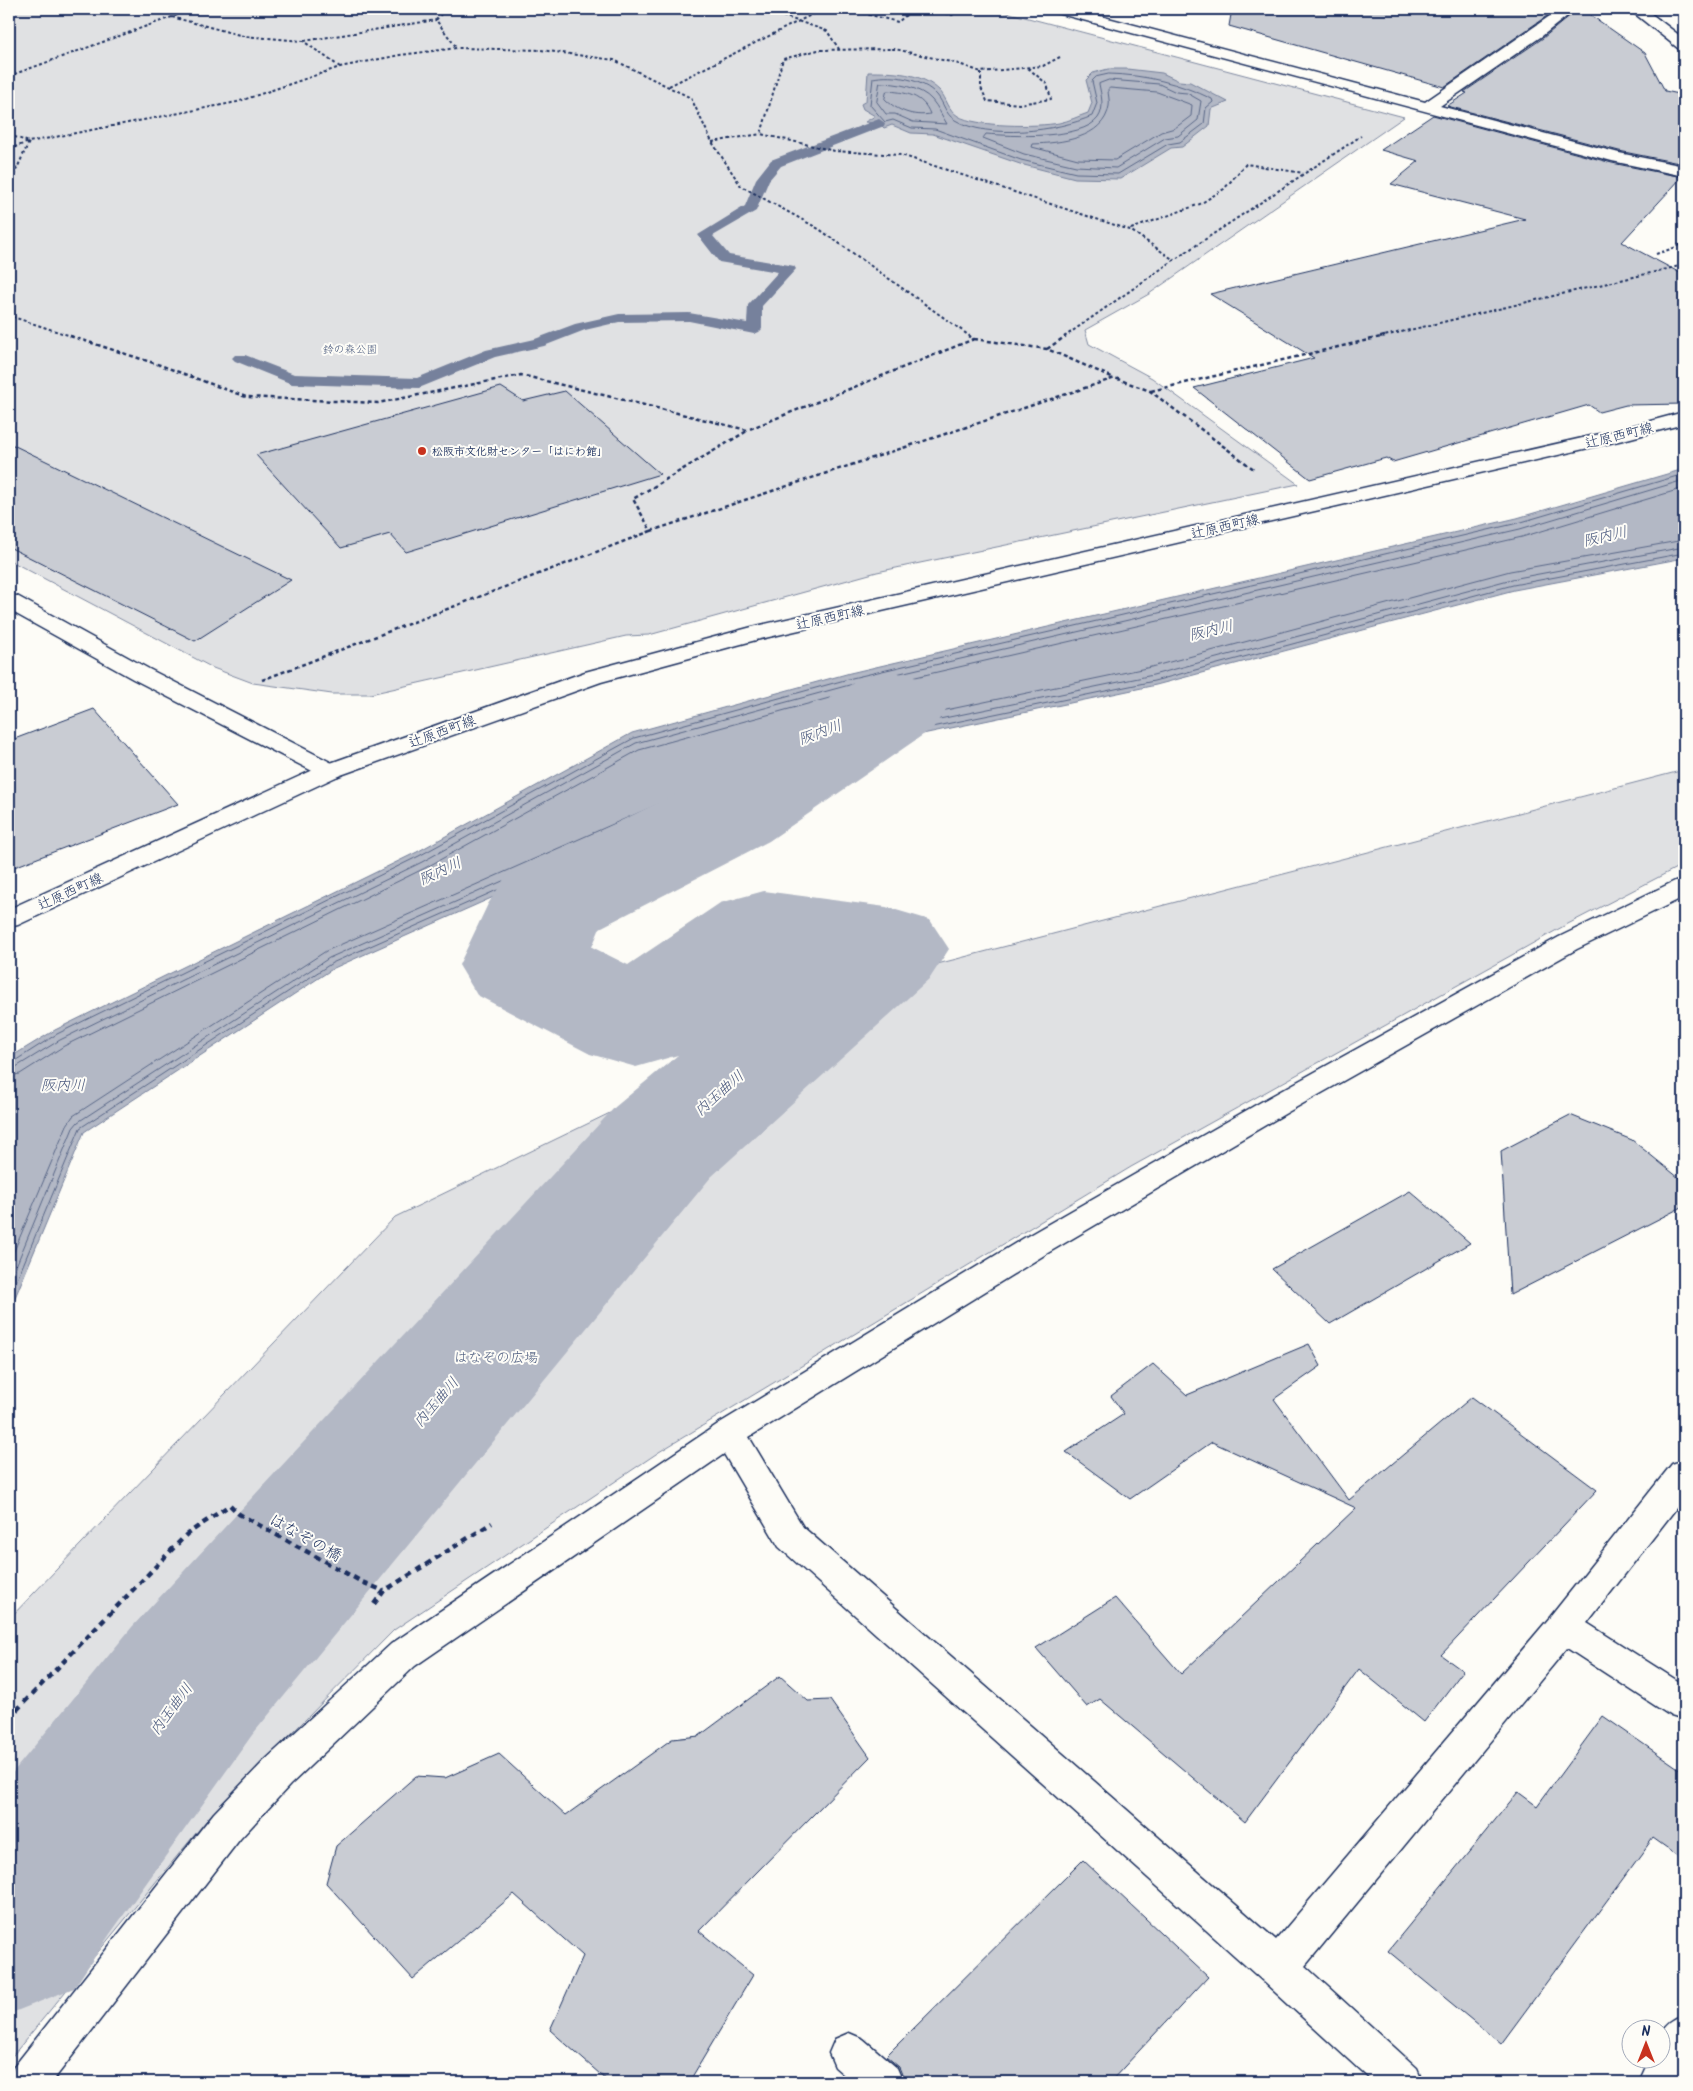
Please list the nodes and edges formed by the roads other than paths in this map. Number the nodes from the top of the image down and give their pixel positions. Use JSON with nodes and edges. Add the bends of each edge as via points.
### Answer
{"nodes":[{"id":1,"x":1058,"y":9,"type":"edge"},
{"id":2,"x":1569,"y":9,"type":"edge"},
{"id":3,"x":1636,"y":9,"type":"edge"},
{"id":4,"x":1079,"y":11,"type":"edge"},
{"id":5,"x":1684,"y":46,"type":"edge"},
{"id":6,"x":1429,"y":106,"type":"junction"},
{"id":7,"x":1684,"y":171,"type":"edge"},
{"id":8,"x":1684,"y":418,"type":"edge"},
{"id":9,"x":9,"y":600,"type":"edge"},
{"id":10,"x":330,"y":771,"type":"junction"},
{"id":11,"x":1684,"y":887,"type":"edge"},
{"id":12,"x":9,"y":919,"type":"edge"},
{"id":13,"x":729,"y":1433,"type":"junction"},
{"id":14,"x":1684,"y":1474,"type":"edge"},
{"id":15,"x":1562,"y":1627,"type":"junction"},
{"id":16,"x":1684,"y":1704,"type":"edge"},
{"id":17,"x":1278,"y":1968,"type":"junction"},
{"id":18,"x":1684,"y":2035,"type":"edge"},
{"id":19,"x":849,"y":2053,"type":"dead end"},
{"id":20,"x":27,"y":2082,"type":"edge"},
{"id":21,"x":883,"y":2082,"type":"edge"},
{"id":22,"x":1403,"y":2082,"type":"edge"},
{"id":23,"x":1658,"y":2082,"type":"edge"}],
"edges":[{"from":1,"to":4,"type":"street"},
{"from":2,"to":6,"type":"street"},
{"from":3,"to":5,"type":"street"},
{"from":4,"to":6,"type":"street"},
{"from":6,"to":7,"type":"street","via":[[1618,158]]},
{"from":8,"to":10,"type":"street","name":"辻原西町線","via":[[752,634],[593,677]]},
{"from":9,"to":10,"type":"street","via":[[141,674]]},
{"from":10,"to":12,"type":"street","name":"辻原西町線"},
{"from":11,"to":13,"type":"street","via":[[1568,943],[1278,1105],[1035,1246]]},
{"from":13,"to":17,"type":"street","via":[[791,1536]]},
{"from":13,"to":20,"type":"street","via":[[403,1655],[276,1773],[226,1826]]},
{"from":14,"to":15,"type":"street"},
{"from":15,"to":16,"type":"street"},
{"from":15,"to":17,"type":"street"},
{"from":17,"to":22,"type":"street"},
{"from":18,"to":23,"type":"street"},
{"from":19,"to":21,"type":"street"}]}
